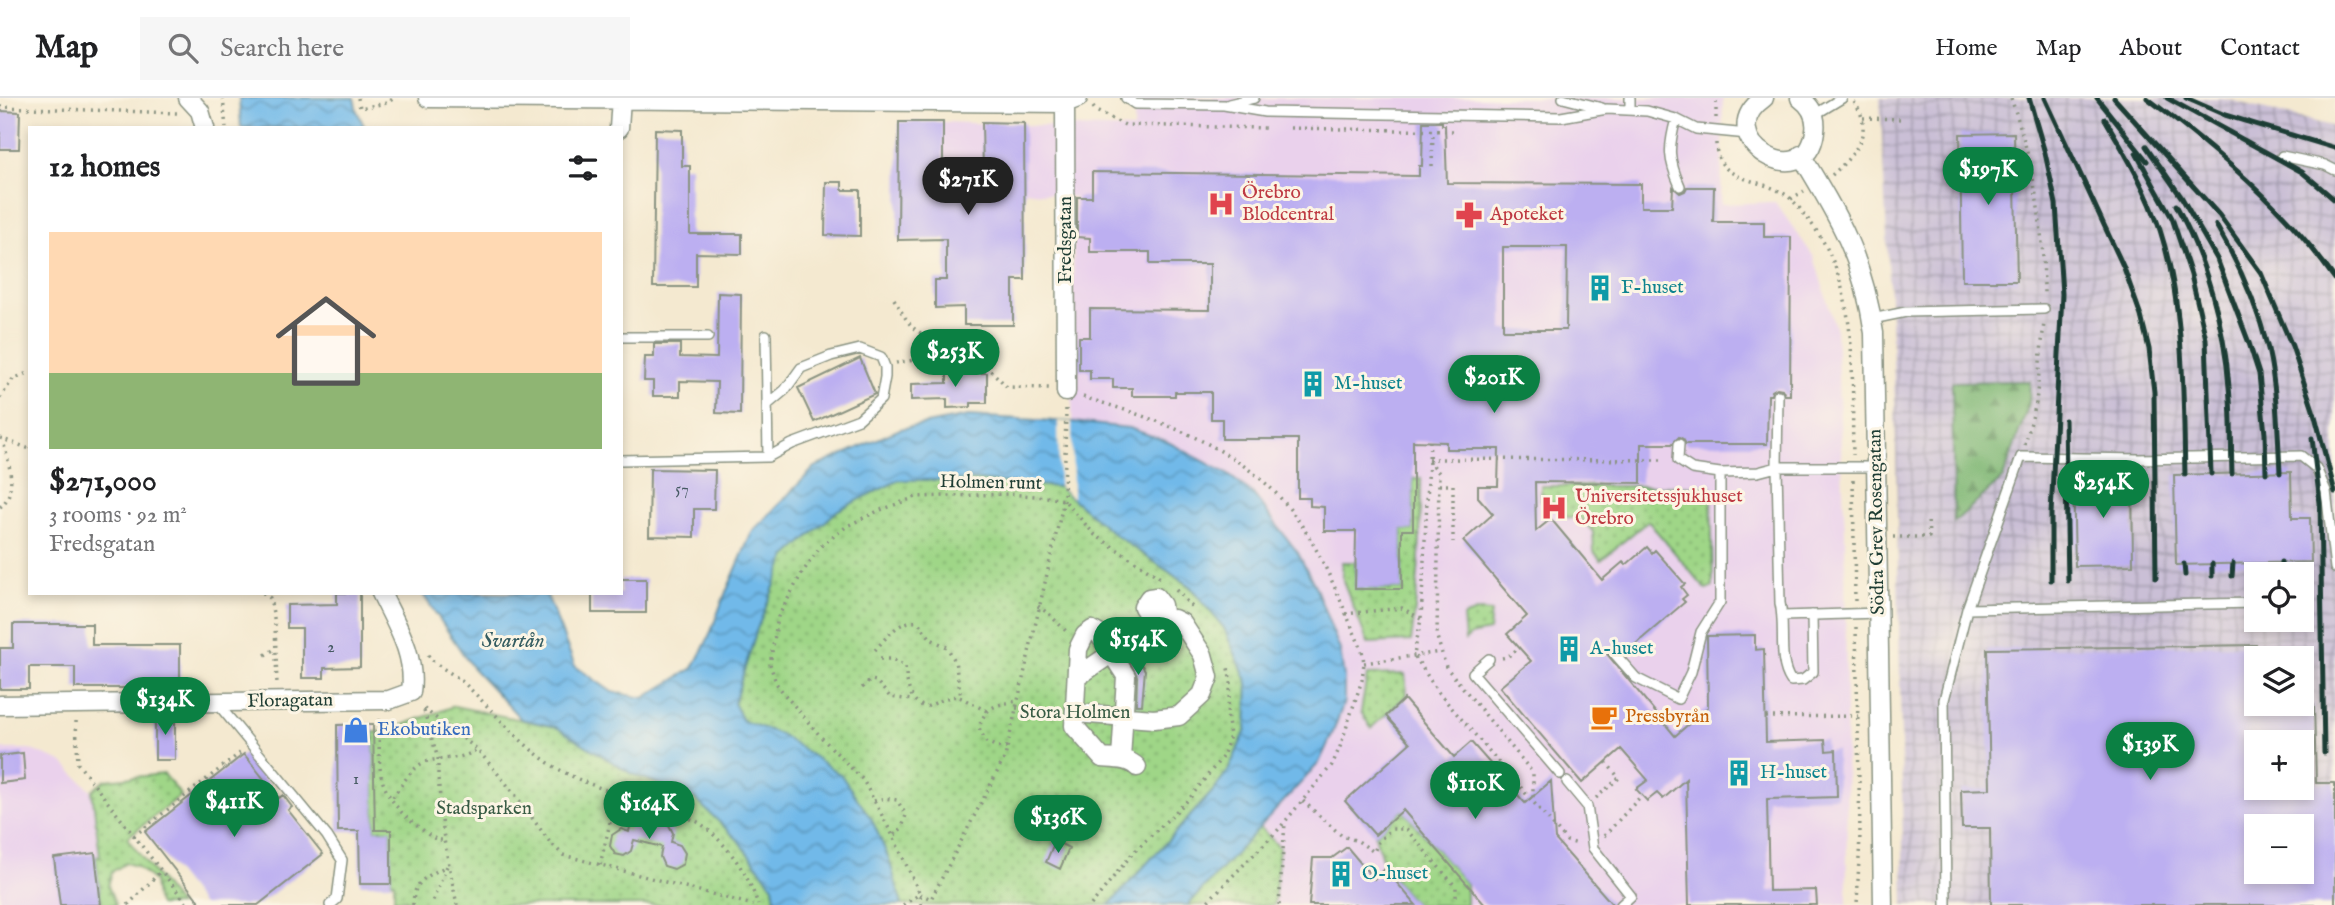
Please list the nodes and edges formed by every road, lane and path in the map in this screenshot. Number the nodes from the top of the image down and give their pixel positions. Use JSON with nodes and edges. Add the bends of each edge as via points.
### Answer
{"nodes":[{"id":1,"x":223,"y":98,"type":"edge"},
{"id":2,"x":358,"y":98,"type":"edge"},
{"id":3,"x":394,"y":98,"type":"edge"},
{"id":4,"x":428,"y":98,"type":"edge"},
{"id":5,"x":621,"y":98,"type":"edge"},
{"id":6,"x":1126,"y":98,"type":"edge"},
{"id":7,"x":1254,"y":98,"type":"edge"},
{"id":8,"x":1563,"y":98,"type":"edge"},
{"id":9,"x":1630,"y":98,"type":"edge"},
{"id":10,"x":1716,"y":98,"type":"edge"},
{"id":11,"x":1800,"y":98,"type":"edge"},
{"id":12,"x":1842,"y":98,"type":"edge"},
{"id":13,"x":1851,"y":98,"type":"edge"},
{"id":14,"x":2011,"y":98,"type":"edge"},
{"id":15,"x":1761,"y":99,"type":"edge"},
{"id":16,"x":1071,"y":101,"type":"edge"},
{"id":17,"x":1224,"y":101,"type":"edge"},
{"id":18,"x":188,"y":106,"type":"edge"},
{"id":19,"x":0,"y":107,"type":"edge"},
{"id":20,"x":1607,"y":109,"type":"junction"},
{"id":21,"x":1630,"y":110,"type":"junction"},
{"id":22,"x":1433,"y":115,"type":"junction"},
{"id":23,"x":1814,"y":115,"type":"junction"},
{"id":24,"x":1863,"y":118,"type":"junction"},
{"id":25,"x":1676,"y":119,"type":"junction"},
{"id":26,"x":1903,"y":119,"type":"dead end"},
{"id":27,"x":204,"y":126,"type":"edge"},
{"id":28,"x":226,"y":126,"type":"edge"},
{"id":29,"x":619,"y":126,"type":"edge"},
{"id":30,"x":1716,"y":132,"type":"junction"},
{"id":31,"x":1748,"y":134,"type":"junction"},
{"id":32,"x":1801,"y":155,"type":"junction"},
{"id":33,"x":2282,"y":156,"type":"dead end"},
{"id":34,"x":1432,"y":166,"type":"dead end"},
{"id":35,"x":2335,"y":170,"type":"edge"},
{"id":36,"x":1818,"y":184,"type":"junction"},
{"id":37,"x":1680,"y":187,"type":"dead end"},
{"id":38,"x":1790,"y":199,"type":"junction"},
{"id":39,"x":894,"y":299,"type":"dead end"},
{"id":40,"x":2044,"y":309,"type":"junction"},
{"id":41,"x":1872,"y":319,"type":"junction"},
{"id":42,"x":766,"y":335,"type":"dead end"},
{"id":43,"x":623,"y":337,"type":"edge"},
{"id":44,"x":708,"y":337,"type":"dead end"},
{"id":45,"x":954,"y":359,"type":"junction"},
{"id":46,"x":885,"y":366,"type":"junction"},
{"id":47,"x":28,"y":373,"type":"edge"},
{"id":48,"x":1066,"y":392,"type":"junction"},
{"id":49,"x":1777,"y":396,"type":"dead end"},
{"id":50,"x":0,"y":398,"type":"edge"},
{"id":51,"x":767,"y":405,"type":"junction"},
{"id":52,"x":1066,"y":422,"type":"dead end"},
{"id":53,"x":1,"y":440,"type":"edge"},
{"id":54,"x":1430,"y":441,"type":"dead end"},
{"id":55,"x":1679,"y":444,"type":"dead end"},
{"id":56,"x":28,"y":448,"type":"edge"},
{"id":57,"x":768,"y":457,"type":"junction"},
{"id":58,"x":2021,"y":457,"type":"junction"},
{"id":59,"x":1427,"y":459,"type":"junction"},
{"id":60,"x":623,"y":460,"type":"edge"},
{"id":61,"x":1678,"y":460,"type":"junction"},
{"id":62,"x":1777,"y":467,"type":"junction"},
{"id":63,"x":1853,"y":467,"type":"junction"},
{"id":64,"x":1876,"y":467,"type":"junction"},
{"id":65,"x":1720,"y":473,"type":"junction"},
{"id":66,"x":1439,"y":485,"type":"junction"},
{"id":67,"x":1064,"y":500,"type":"junction"},
{"id":68,"x":0,"y":507,"type":"edge"},
{"id":69,"x":1928,"y":519,"type":"dead end"},
{"id":70,"x":1892,"y":537,"type":"dead end"},
{"id":71,"x":1453,"y":542,"type":"dead end"},
{"id":72,"x":2335,"y":568,"type":"edge"},
{"id":73,"x":382,"y":595,"type":"edge"},
{"id":74,"x":271,"y":596,"type":"edge"},
{"id":75,"x":2244,"y":603,"type":"edge"},
{"id":76,"x":1038,"y":606,"type":"junction"},
{"id":77,"x":1967,"y":609,"type":"junction"},
{"id":78,"x":1197,"y":613,"type":"dead end"},
{"id":79,"x":1879,"y":613,"type":"junction"},
{"id":80,"x":1345,"y":614,"type":"junction"},
{"id":81,"x":1856,"y":614,"type":"junction"},
{"id":82,"x":1812,"y":615,"type":"junction"},
{"id":83,"x":1783,"y":616,"type":"junction"},
{"id":84,"x":1421,"y":619,"type":"junction"},
{"id":85,"x":1079,"y":646,"type":"junction"},
{"id":86,"x":276,"y":648,"type":"junction"},
{"id":87,"x":1519,"y":648,"type":"dead end"},
{"id":88,"x":875,"y":650,"type":"dead end"},
{"id":89,"x":1440,"y":652,"type":"junction"},
{"id":90,"x":1614,"y":653,"type":"dead end"},
{"id":91,"x":1113,"y":654,"type":"junction"},
{"id":92,"x":265,"y":655,"type":"dead end"},
{"id":93,"x":1415,"y":655,"type":"junction"},
{"id":94,"x":880,"y":659,"type":"dead end"},
{"id":95,"x":1489,"y":659,"type":"joint"},
{"id":96,"x":1364,"y":663,"type":"junction"},
{"id":97,"x":1227,"y":666,"type":"dead end"},
{"id":98,"x":430,"y":673,"type":"dead end"},
{"id":99,"x":1077,"y":677,"type":"junction"},
{"id":100,"x":862,"y":688,"type":"dead end"},
{"id":101,"x":418,"y":695,"type":"junction"},
{"id":102,"x":961,"y":697,"type":"junction"},
{"id":103,"x":378,"y":700,"type":"junction"},
{"id":104,"x":913,"y":700,"type":"junction"},
{"id":105,"x":276,"y":701,"type":"junction"},
{"id":106,"x":1017,"y":701,"type":"junction"},
{"id":107,"x":216,"y":702,"type":"junction"},
{"id":108,"x":75,"y":704,"type":"junction"},
{"id":109,"x":0,"y":705,"type":"edge"},
{"id":110,"x":1016,"y":708,"type":"junction"},
{"id":111,"x":424,"y":709,"type":"junction"},
{"id":112,"x":986,"y":711,"type":"junction"},
{"id":113,"x":1075,"y":713,"type":"junction"},
{"id":114,"x":1857,"y":716,"type":"junction"},
{"id":115,"x":1867,"y":716,"type":"dead end"},
{"id":116,"x":1766,"y":717,"type":"dead end"},
{"id":117,"x":1124,"y":718,"type":"junction"},
{"id":118,"x":250,"y":745,"type":"junction"},
{"id":119,"x":1007,"y":747,"type":"junction"},
{"id":120,"x":477,"y":750,"type":"junction"},
{"id":121,"x":438,"y":760,"type":"junction"},
{"id":122,"x":1606,"y":762,"type":"dead end"},
{"id":123,"x":1560,"y":774,"type":"dead end"},
{"id":124,"x":1567,"y":782,"type":"dead end"},
{"id":125,"x":617,"y":793,"type":"junction"},
{"id":126,"x":1642,"y":795,"type":"dead end"},
{"id":127,"x":392,"y":798,"type":"junction"},
{"id":128,"x":874,"y":801,"type":"junction"},
{"id":129,"x":1303,"y":801,"type":"junction"},
{"id":130,"x":1533,"y":802,"type":"junction"},
{"id":131,"x":1587,"y":806,"type":"junction"},
{"id":132,"x":1285,"y":822,"type":"junction"},
{"id":133,"x":134,"y":836,"type":"junction"},
{"id":134,"x":893,"y":836,"type":"junction"},
{"id":135,"x":444,"y":840,"type":"junction"},
{"id":136,"x":1592,"y":848,"type":"junction"},
{"id":137,"x":600,"y":864,"type":"junction"},
{"id":138,"x":447,"y":866,"type":"junction"},
{"id":139,"x":162,"y":871,"type":"junction"},
{"id":140,"x":920,"y":894,"type":"junction"},
{"id":141,"x":1456,"y":901,"type":"dead end"},
{"id":142,"x":128,"y":905,"type":"edge"},
{"id":143,"x":188,"y":905,"type":"edge"},
{"id":144,"x":330,"y":905,"type":"edge"},
{"id":145,"x":413,"y":905,"type":"edge"},
{"id":146,"x":431,"y":905,"type":"edge"},
{"id":147,"x":457,"y":905,"type":"edge"},
{"id":148,"x":755,"y":905,"type":"edge"},
{"id":149,"x":903,"y":905,"type":"edge"},
{"id":150,"x":921,"y":905,"type":"edge"},
{"id":151,"x":1091,"y":905,"type":"edge"},
{"id":152,"x":1204,"y":905,"type":"edge"},
{"id":153,"x":1279,"y":905,"type":"edge"},
{"id":154,"x":1621,"y":905,"type":"edge"},
{"id":155,"x":1857,"y":905,"type":"edge"},
{"id":156,"x":1883,"y":905,"type":"edge"},
{"id":157,"x":1946,"y":905,"type":"edge"}],
"edges":[{"from":1,"to":28,"type":"path"},
{"from":2,"to":3,"type":"path","via":[[360,108]]},
{"from":4,"to":5,"type":"street"},
{"from":5,"to":16,"type":"street"},
{"from":5,"to":29,"type":"street"},
{"from":6,"to":17,"type":"lane","via":[[1135,104]]},
{"from":7,"to":17,"type":"lane"},
{"from":8,"to":20,"type":"lane"},
{"from":9,"to":21,"type":"lane"},
{"from":10,"to":30,"type":"path"},
{"from":11,"to":23,"type":"street"},
{"from":12,"to":23,"type":"lane"},
{"from":13,"to":24,"type":"path"},
{"from":14,"to":40,"type":"path","via":[[2036,185]]},
{"from":15,"to":31,"type":"street","via":[[1750,114]]},
{"from":16,"to":48,"type":"street","name":"Fredsgatan"},
{"from":17,"to":22,"type":"lane","via":[[1265,112]]},
{"from":18,"to":19,"type":"path"},
{"from":18,"to":27,"type":"street","via":[[200,111]]},
{"from":20,"to":21,"type":"lane"},
{"from":20,"to":22,"type":"lane","via":[[1561,117]]},
{"from":21,"to":25,"type":"lane"},
{"from":22,"to":34,"type":"path"},
{"from":23,"to":32,"type":"street","via":[[1814,138]]},
{"from":24,"to":26,"type":"path"},
{"from":24,"to":36,"type":"path","via":[[1855,150]]},
{"from":25,"to":30,"type":"lane"},
{"from":25,"to":37,"type":"lane","via":[[1670,162]]},
{"from":30,"to":31,"type":"lane"},
{"from":30,"to":38,"type":"path","via":[[1718,160],[1726,170]]},
{"from":31,"to":32,"type":"street","via":[[1755,149],[1768,158],[1782,161]]},
{"from":32,"to":36,"type":"street","name":"Södra Grev Rosengatan"},
{"from":33,"to":35,"type":"lane"},
{"from":36,"to":38,"type":"path"},
{"from":36,"to":41,"type":"street","name":"Södra Grev Rosengatan","via":[[1853,248]]},
{"from":38,"to":63,"type":"path","via":[[1827,250],[1846,302]]},
{"from":39,"to":45,"type":"path","via":[[911,328],[950,341]]},
{"from":40,"to":41,"type":"lane","via":[[1906,312]]},
{"from":40,"to":58,"type":"path","via":[[2037,393]]},
{"from":41,"to":64,"type":"street","name":"Södra Grev Rosengatan"},
{"from":42,"to":51,"type":"lane"},
{"from":43,"to":44,"type":"lane"},
{"from":45,"to":46,"type":"path"},
{"from":45,"to":48,"type":"path","via":[[971,358],[1007,387]]},
{"from":46,"to":51,"type":"lane","via":[[881,357],[860,349],[831,356],[801,368]]},
{"from":46,"to":57,"type":"lane","via":[[881,399],[859,419]]},
{"from":47,"to":50,"type":"path","via":[[13,379]]},
{"from":48,"to":80,"type":"path","via":[[1143,415],[1201,441],[1257,477],[1292,511],[1306,532]]},
{"from":49,"to":62,"type":"lane"},
{"from":51,"to":57,"type":"lane"},
{"from":52,"to":67,"type":"path"},
{"from":53,"to":56,"type":"path"},
{"from":53,"to":68,"type":"path","via":[[10,477],[9,493]]},
{"from":54,"to":59,"type":"path"},
{"from":55,"to":61,"type":"lane"},
{"from":57,"to":60,"type":"lane"},
{"from":58,"to":72,"type":"lane","via":[[2301,456],[2316,468],[2326,491]]},
{"from":58,"to":77,"type":"lane"},
{"from":59,"to":61,"type":"path"},
{"from":59,"to":66,"type":"path","via":[[1439,473]]},
{"from":59,"to":84,"type":"path"},
{"from":61,"to":65,"type":"lane","via":[[1692,469]]},
{"from":62,"to":63,"type":"lane"},
{"from":62,"to":65,"type":"lane"},
{"from":62,"to":83,"type":"lane"},
{"from":63,"to":64,"type":"lane"},
{"from":63,"to":81,"type":"path"},
{"from":64,"to":79,"type":"street","name":"Södra Grev Rosengatan"},
{"from":65,"to":90,"type":"lane","via":[[1720,602],[1701,632],[1691,672],[1678,699],[1636,678]]},
{"from":66,"to":71,"type":"path","via":[[1453,485]]},
{"from":66,"to":89,"type":"path"},
{"from":67,"to":76,"type":"path"},
{"from":67,"to":78,"type":"path","name":"Holmen runt","via":[[1095,535],[1148,568]]},
{"from":67,"to":128,"type":"path","name":"Holmen runt","via":[[1009,494],[916,497],[847,526],[821,546],[802,573],[778,617],[770,664],[785,695],[863,780]]},
{"from":69,"to":70,"type":"path","via":[[1928,537]]},
{"from":73,"to":101,"type":"street","via":[[411,655]]},
{"from":74,"to":86,"type":"path"},
{"from":75,"to":77,"type":"lane"},
{"from":76,"to":85,"type":"path"},
{"from":76,"to":106,"type":"path"},
{"from":77,"to":157,"type":"lane","via":[[1944,700]]},
{"from":79,"to":81,"type":"lane"},
{"from":79,"to":156,"type":"street","name":"Södra Grev Rosengatan"},
{"from":80,"to":84,"type":"path","via":[[1402,608]]},
{"from":80,"to":96,"type":"path"},
{"from":81,"to":82,"type":"lane"},
{"from":81,"to":114,"type":"path"},
{"from":82,"to":83,"type":"lane"},
{"from":82,"to":83,"type":"lane","via":[[1813,673],[1791,681],[1784,671]]},
{"from":84,"to":93,"type":"path"},
{"from":85,"to":91,"type":"street","via":[[1092,630]]},
{"from":85,"to":99,"type":"street"},
{"from":86,"to":92,"type":"path"},
{"from":86,"to":105,"type":"path"},
{"from":87,"to":95,"type":"path","via":[[1507,657]]},
{"from":88,"to":102,"type":"path","via":[[900,625],[918,622],[931,639],[947,647],[955,661]]},
{"from":89,"to":93,"type":"path"},
{"from":89,"to":130,"type":"path","via":[[1459,685],[1533,773]]},
{"from":91,"to":99,"type":"street"},
{"from":91,"to":117,"type":"street","via":[[1126,676]]},
{"from":91,"to":117,"type":"street","via":[[1159,623],[1174,619],[1182,623],[1208,666],[1202,695],[1179,716]]},
{"from":93,"to":96,"type":"path"},
{"from":93,"to":130,"type":"path","via":[[1438,692]]},
{"from":94,"to":104,"type":"path","via":[[905,666]]},
{"from":95,"to":123,"type":"lane","via":[[1473,673]]},
{"from":96,"to":129,"type":"path","via":[[1340,747],[1332,765]]},
{"from":97,"to":151,"type":"path","via":[[1230,736],[1223,756]]},
{"from":98,"to":125,"type":"path","via":[[432,662],[464,682],[539,756]]},
{"from":99,"to":113,"type":"street"},
{"from":100,"to":104,"type":"path","via":[[876,681],[890,696]]},
{"from":101,"to":103,"type":"street","name":"Floragatan"},
{"from":101,"to":111,"type":"path"},
{"from":102,"to":104,"type":"path","via":[[952,695],[926,708]]},
{"from":102,"to":112,"type":"path"},
{"from":103,"to":105,"type":"street","name":"Floragatan"},
{"from":103,"to":127,"type":"path","via":[[381,777]]},
{"from":105,"to":107,"type":"street","name":"Floragatan"},
{"from":106,"to":110,"type":"path"},
{"from":106,"to":112,"type":"path"},
{"from":107,"to":108,"type":"street","name":"Floragatan"},
{"from":107,"to":118,"type":"lane"},
{"from":108,"to":109,"type":"street","name":"Floragatan"},
{"from":108,"to":133,"type":"path","via":[[78,764]]},
{"from":110,"to":113,"type":"path"},
{"from":110,"to":119,"type":"path"},
{"from":111,"to":120,"type":"path"},
{"from":111,"to":121,"type":"path"},
{"from":112,"to":119,"type":"path","via":[[979,728],[986,742]]},
{"from":113,"to":117,"type":"street"},
{"from":113,"to":117,"type":"street","via":[[1074,726],[1102,758],[1129,763]]},
{"from":114,"to":115,"type":"path"},
{"from":114,"to":116,"type":"path"},
{"from":114,"to":155,"type":"path"},
{"from":118,"to":133,"type":"path"},
{"from":118,"to":144,"type":"lane","via":[[327,836],[341,860],[337,899]]},
{"from":119,"to":140,"type":"path","via":[[931,899]]},
{"from":120,"to":121,"type":"path","via":[[464,758]]},
{"from":120,"to":137,"type":"path","via":[[555,848],[563,855]]},
{"from":121,"to":127,"type":"path","via":[[419,764]]},
{"from":121,"to":135,"type":"path"},
{"from":122,"to":131,"type":"path","via":[[1619,778]]},
{"from":124,"to":131,"type":"lane"},
{"from":125,"to":137,"type":"path"},
{"from":125,"to":148,"type":"path","via":[[700,823],[717,837],[747,878]]},
{"from":126,"to":136,"type":"path"},
{"from":127,"to":135,"type":"path","via":[[412,823]]},
{"from":128,"to":134,"type":"path","name":"Holmen runt"},
{"from":128,"to":134,"type":"path","via":[[897,800],[906,815]]},
{"from":129,"to":132,"type":"path"},
{"from":129,"to":141,"type":"path","via":[[1342,836],[1374,852],[1391,829],[1406,829],[1456,887]]},
{"from":130,"to":136,"type":"path","via":[[1567,841]]},
{"from":131,"to":136,"type":"lane"},
{"from":132,"to":152,"type":"path"},
{"from":132,"to":153,"type":"path"},
{"from":133,"to":139,"type":"path"},
{"from":134,"to":140,"type":"path","name":"Holmen runt"},
{"from":135,"to":138,"type":"path"},
{"from":136,"to":154,"type":"lane","via":[[1631,896]]},
{"from":137,"to":148,"type":"path"},
{"from":138,"to":145,"type":"path","via":[[417,884]]},
{"from":138,"to":146,"type":"path"},
{"from":138,"to":147,"type":"path"},
{"from":139,"to":142,"type":"path"},
{"from":139,"to":143,"type":"path"},
{"from":140,"to":149,"type":"path"},
{"from":140,"to":150,"type":"path","name":"Holmen runt"}]}
